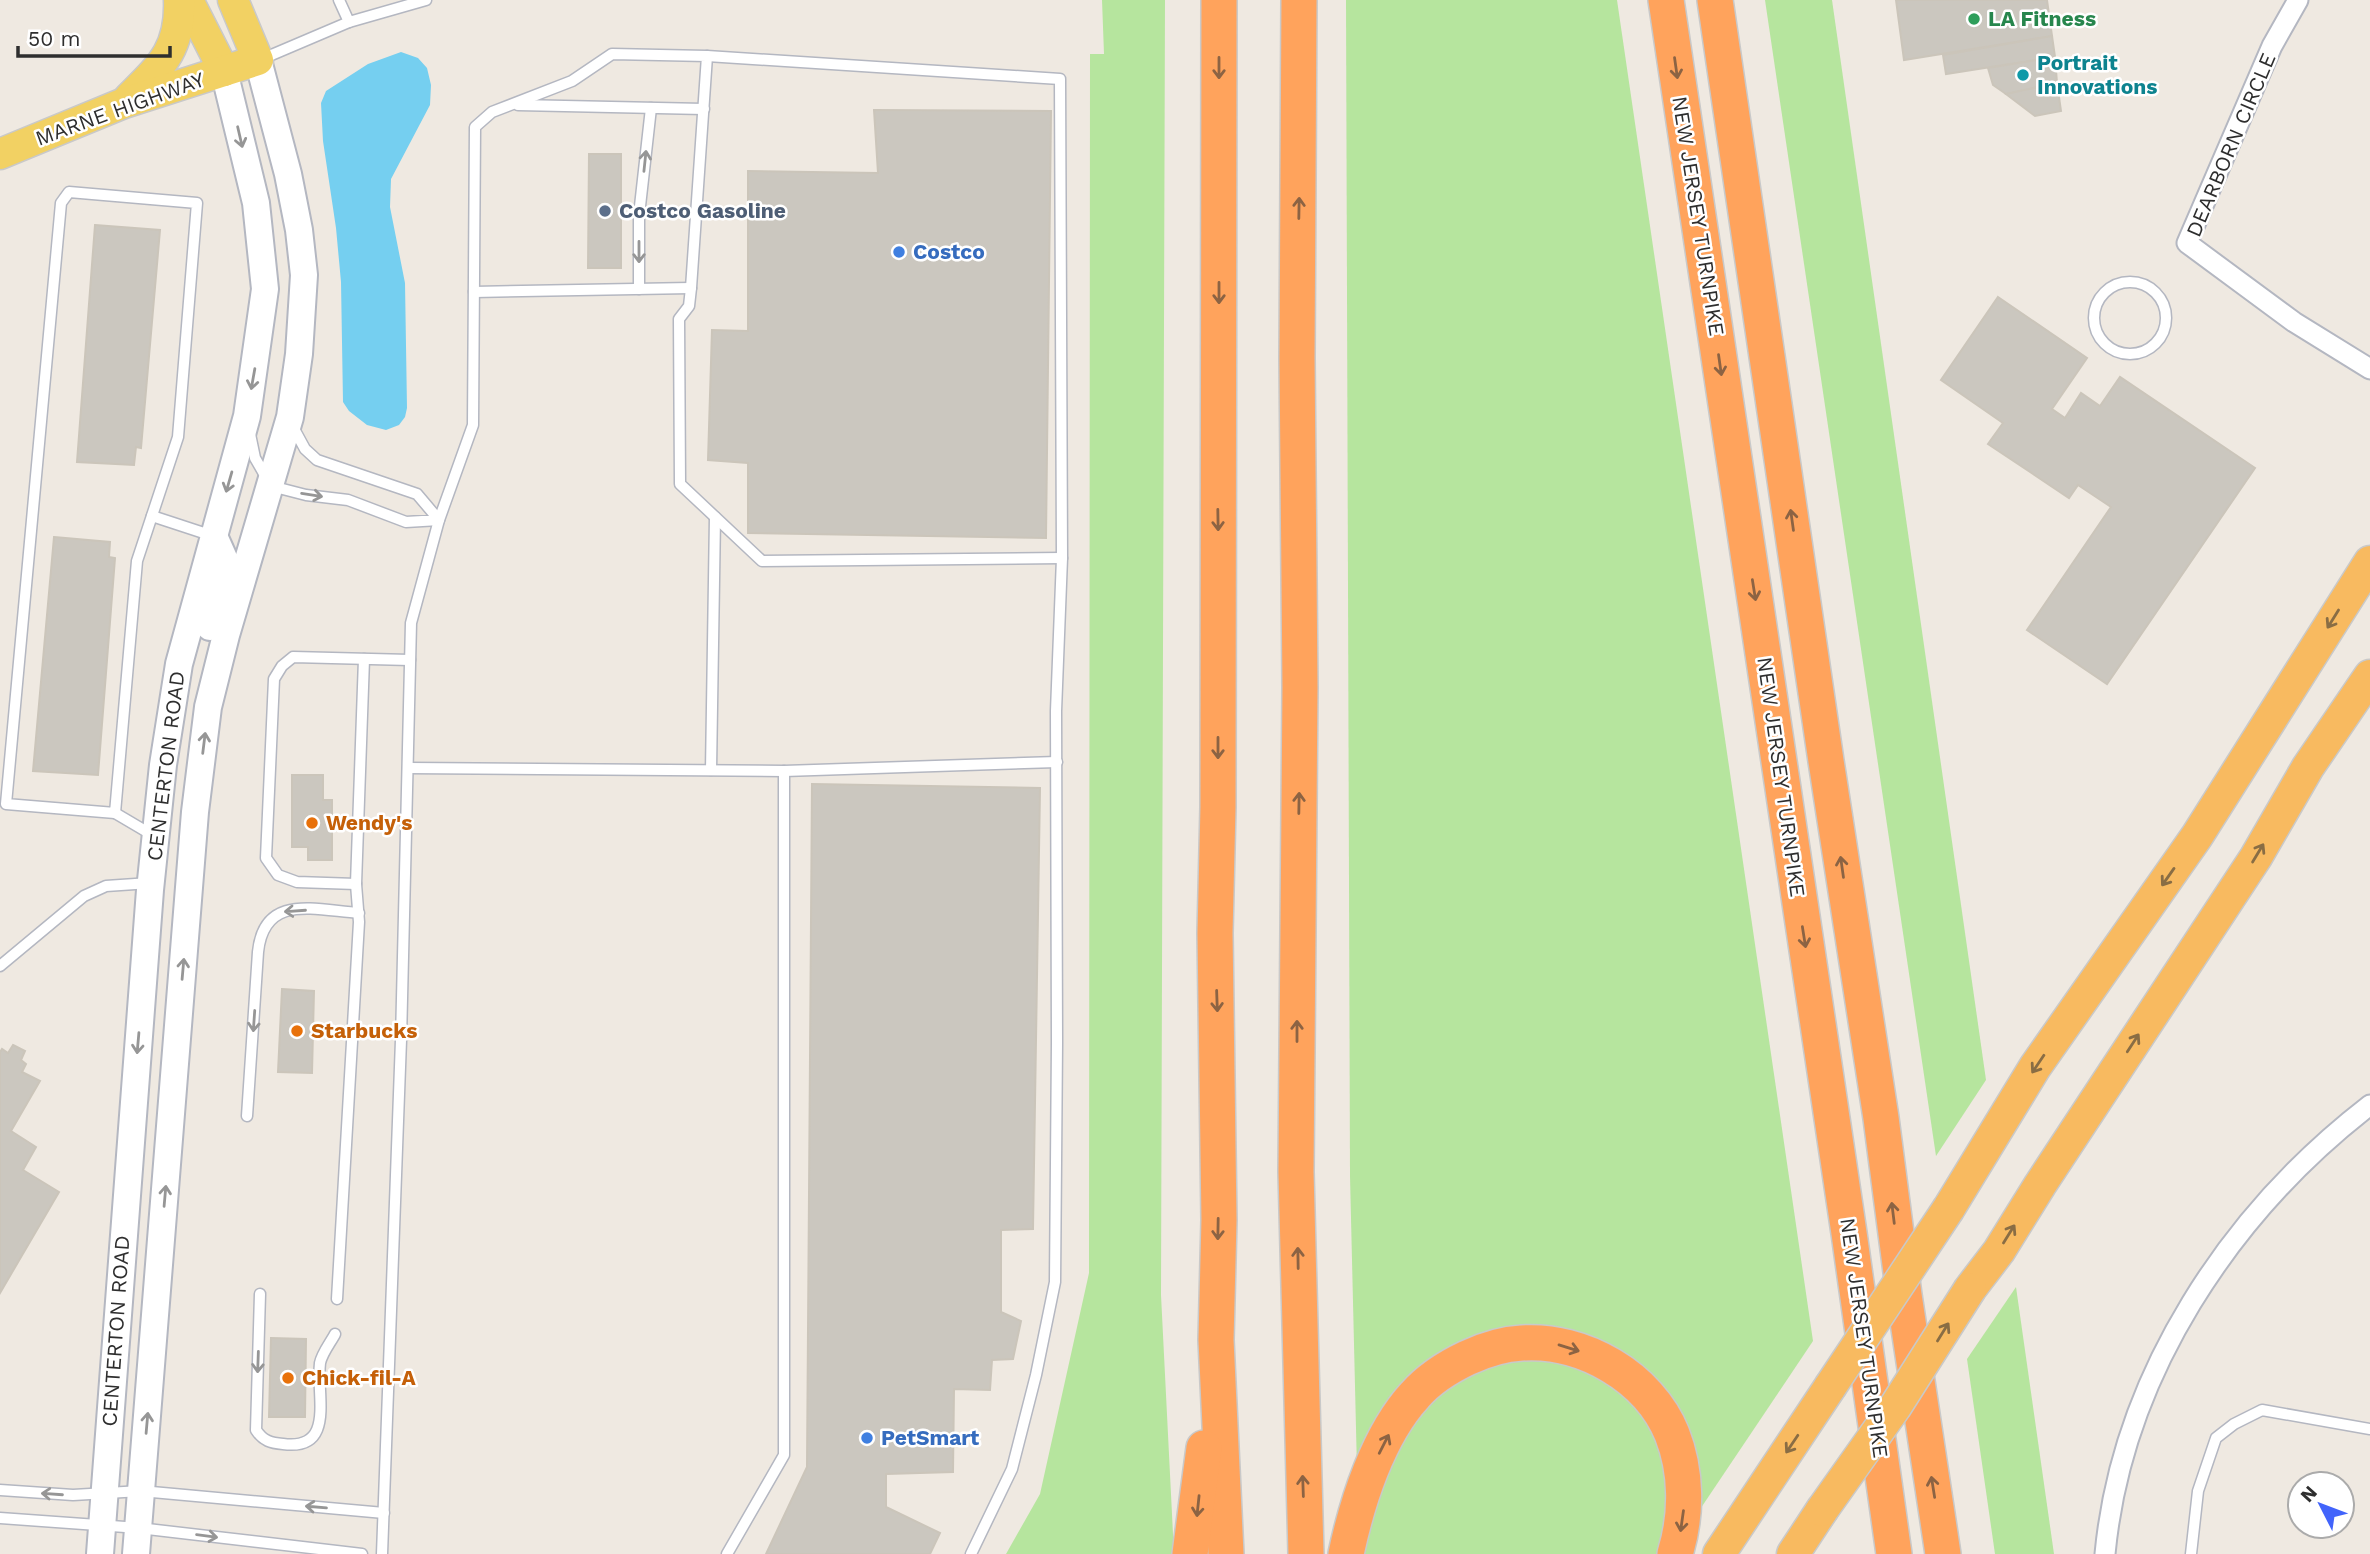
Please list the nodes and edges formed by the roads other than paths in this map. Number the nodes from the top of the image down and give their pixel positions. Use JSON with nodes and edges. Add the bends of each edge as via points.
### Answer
{"nodes":[{"id":1,"x":179,"y":0,"type":"edge"},
{"id":2,"x":188,"y":0,"type":"edge"},
{"id":3,"x":233,"y":0,"type":"edge"},
{"id":4,"x":339,"y":0,"type":"edge"},
{"id":5,"x":426,"y":0,"type":"edge"},
{"id":6,"x":1219,"y":0,"type":"edge"},
{"id":7,"x":1299,"y":0,"type":"edge"},
{"id":8,"x":1666,"y":0,"type":"edge"},
{"id":9,"x":1715,"y":0,"type":"edge"},
{"id":10,"x":2298,"y":0,"type":"edge"},
{"id":11,"x":349,"y":22,"type":"junction"},
{"id":12,"x":707,"y":56,"type":"junction"},
{"id":13,"x":258,"y":60,"type":"junction"},
{"id":14,"x":224,"y":71,"type":"junction"},
{"id":15,"x":124,"y":103,"type":"junction"},
{"id":16,"x":511,"y":105,"type":"junction"},
{"id":17,"x":651,"y":108,"type":"junction"},
{"id":18,"x":704,"y":108,"type":"junction"},
{"id":19,"x":0,"y":154,"type":"edge"},
{"id":20,"x":691,"y":288,"type":"junction"},
{"id":21,"x":639,"y":289,"type":"junction"},
{"id":22,"x":2108,"y":289,"type":"joint"},
{"id":23,"x":474,"y":292,"type":"junction"},
{"id":24,"x":2370,"y":369,"type":"edge"},
{"id":25,"x":247,"y":416,"type":"junction"},
{"id":26,"x":290,"y":417,"type":"junction"},
{"id":27,"x":271,"y":486,"type":"junction"},
{"id":28,"x":152,"y":516,"type":"junction"},
{"id":29,"x":715,"y":517,"type":"junction"},
{"id":30,"x":439,"y":520,"type":"junction"},
{"id":31,"x":214,"y":536,"type":"junction"},
{"id":32,"x":1062,"y":558,"type":"junction"},
{"id":33,"x":2370,"y":562,"type":"edge"},
{"id":34,"x":364,"y":659,"type":"junction"},
{"id":35,"x":410,"y":660,"type":"junction"},
{"id":36,"x":2370,"y":676,"type":"edge"},
{"id":37,"x":208,"y":707,"type":"junction"},
{"id":38,"x":1057,"y":762,"type":"junction"},
{"id":39,"x":408,"y":768,"type":"junction"},
{"id":40,"x":711,"y":770,"type":"junction"},
{"id":41,"x":784,"y":771,"type":"junction"},
{"id":42,"x":115,"y":813,"type":"junction"},
{"id":43,"x":155,"y":837,"type":"junction"},
{"id":44,"x":151,"y":883,"type":"junction"},
{"id":45,"x":355,"y":884,"type":"junction"},
{"id":46,"x":359,"y":913,"type":"junction"},
{"id":47,"x":0,"y":966,"type":"edge"},
{"id":48,"x":2370,"y":1105,"type":"edge"},
{"id":49,"x":247,"y":1116,"type":"dead end"},
{"id":50,"x":260,"y":1294,"type":"dead end"},
{"id":51,"x":337,"y":1299,"type":"dead end"},
{"id":52,"x":335,"y":1334,"type":"dead end"},
{"id":53,"x":1216,"y":1340,"type":"junction"},
{"id":54,"x":2370,"y":1429,"type":"edge"},
{"id":55,"x":0,"y":1490,"type":"edge"},
{"id":56,"x":141,"y":1491,"type":"junction"},
{"id":57,"x":104,"y":1493,"type":"junction"},
{"id":58,"x":384,"y":1513,"type":"junction"},
{"id":59,"x":0,"y":1518,"type":"edge"},
{"id":60,"x":102,"y":1524,"type":"junction"},
{"id":61,"x":139,"y":1528,"type":"junction"},
{"id":62,"x":100,"y":1554,"type":"edge"},
{"id":63,"x":136,"y":1554,"type":"edge"},
{"id":64,"x":362,"y":1554,"type":"edge"},
{"id":65,"x":382,"y":1554,"type":"edge"},
{"id":66,"x":727,"y":1554,"type":"edge"},
{"id":67,"x":971,"y":1554,"type":"edge"},
{"id":68,"x":1190,"y":1554,"type":"edge"},
{"id":69,"x":1226,"y":1554,"type":"edge"},
{"id":70,"x":1306,"y":1554,"type":"edge"},
{"id":71,"x":1346,"y":1554,"type":"edge"},
{"id":72,"x":1675,"y":1554,"type":"edge"},
{"id":73,"x":1719,"y":1554,"type":"edge"},
{"id":74,"x":1793,"y":1554,"type":"edge"},
{"id":75,"x":1894,"y":1554,"type":"edge"},
{"id":76,"x":1943,"y":1554,"type":"edge"},
{"id":77,"x":2105,"y":1554,"type":"edge"},
{"id":78,"x":2191,"y":1554,"type":"edge"}],
"edges":[{"from":1,"to":15,"type":"main road","via":[[172,49]]},
{"from":2,"to":14,"type":"main road","name":"CENTERTON ROAD"},
{"from":3,"to":13,"type":"main road"},
{"from":4,"to":11,"type":"lane"},
{"from":5,"to":11,"type":"lane"},
{"from":6,"to":53,"type":"highway","one_way":true},
{"from":70,"to":7,"type":"highway","one_way":true,"via":[[1296,1172]]},
{"from":8,"to":75,"type":"highway","name":"NEW JERSEY TURNPIKE","one_way":true},
{"from":76,"to":9,"type":"highway","one_way":true},
{"from":10,"to":24,"type":"street","name":"DEARBORN CIRCLE","via":[[2272,46],[2187,243],[2294,322]]},
{"from":11,"to":13,"type":"lane"},
{"from":12,"to":16,"type":"lane","via":[[612,54],[572,81]]},
{"from":12,"to":18,"type":"lane"},
{"from":12,"to":32,"type":"lane","via":[[1060,79]]},
{"from":13,"to":14,"type":"main road","name":"MARNE HIGHWAY"},
{"from":13,"to":26,"type":"main road","name":"CENTERTON ROAD","via":[[288,174],[304,275]]},
{"from":14,"to":15,"type":"main road","name":"MARNE HIGHWAY"},
{"from":14,"to":25,"type":"main road","name":"CENTERTON ROAD","one_way":true,"via":[[256,202],[265,289]]},
{"from":15,"to":19,"type":"main road","name":"MARNE HIGHWAY"},
{"from":16,"to":17,"type":"lane"},
{"from":16,"to":23,"type":"lane","via":[[492,112],[475,127]]},
{"from":17,"to":18,"type":"lane"},
{"from":17,"to":21,"type":"lane","via":[[639,215]]},
{"from":18,"to":20,"type":"lane"},
{"from":20,"to":21,"type":"lane"},
{"from":20,"to":29,"type":"lane","via":[[689,306],[679,318],[680,484]]},
{"from":21,"to":23,"type":"lane"},
{"from":22,"to":22,"type":"lane","via":[[2095,309],[2096,332],[2112,350],[2135,355],[2147,351],[2163,334],[2167,322],[2162,299],[2143,283],[2119,283]]},
{"from":23,"to":30,"type":"lane","via":[[473,425]]},
{"from":25,"to":27,"type":"lane","via":[[255,458]]},
{"from":25,"to":31,"type":"main road","name":"CENTERTON ROAD","one_way":true},
{"from":26,"to":27,"type":"main road","name":"CENTERTON ROAD"},
{"from":26,"to":30,"type":"lane","via":[[296,435],[317,460],[417,495]]},
{"from":27,"to":30,"type":"lane","one_way":true,"via":[[348,500],[406,522]]},
{"from":27,"to":37,"type":"main road","name":"CENTERTON ROAD"},
{"from":28,"to":31,"type":"lane"},
{"from":28,"to":42,"type":"lane","via":[[137,561]]},
{"from":28,"to":42,"type":"lane","via":[[178,437],[197,203],[68,192],[61,203],[6,804]]},
{"from":29,"to":32,"type":"lane","via":[[762,561]]},
{"from":29,"to":40,"type":"lane"},
{"from":30,"to":35,"type":"lane","via":[[411,623]]},
{"from":31,"to":37,"type":"main road","via":[[227,565],[201,665]]},
{"from":31,"to":43,"type":"main road","name":"CENTERTON ROAD","via":[[179,663]]},
{"from":32,"to":38,"type":"lane"},
{"from":33,"to":73,"type":"highway","one_way":true,"bridge":true,"via":[[2197,836],[2035,1067],[1949,1208]]},
{"from":34,"to":35,"type":"lane"},
{"from":34,"to":45,"type":"lane"},
{"from":34,"to":45,"type":"lane","via":[[293,657],[282,666],[274,679],[267,798],[266,858],[278,875],[297,882]]},
{"from":35,"to":39,"type":"lane"},
{"from":74,"to":36,"type":"highway","one_way":true,"bridge":true,"via":[[1999,1251]]},
{"from":56,"to":37,"type":"main road","name":"CENTERTON ROAD","one_way":true,"via":[[195,812]]},
{"from":38,"to":41,"type":"lane"},
{"from":38,"to":67,"type":"lane","via":[[1055,1282],[1012,1469]]},
{"from":39,"to":40,"type":"lane"},
{"from":39,"to":58,"type":"lane"},
{"from":40,"to":41,"type":"lane"},
{"from":41,"to":66,"type":"lane","via":[[784,1455]]},
{"from":42,"to":43,"type":"lane"},
{"from":43,"to":44,"type":"main road","name":"CENTERTON ROAD"},
{"from":44,"to":47,"type":"lane","via":[[106,886],[84,896]]},
{"from":44,"to":57,"type":"main road","name":"CENTERTON ROAD","one_way":true},
{"from":45,"to":46,"type":"lane"},
{"from":46,"to":49,"type":"lane","one_way":true,"via":[[288,909],[267,922],[258,952]]},
{"from":46,"to":51,"type":"lane"},
{"from":48,"to":77,"type":"street","via":[[2307,1157],[2273,1193],[2212,1274],[2169,1342],[2134,1417]]},
{"from":50,"to":52,"type":"lane","one_way":true,"via":[[256,1430],[268,1442],[297,1446],[319,1430],[320,1360]]},
{"from":53,"to":68,"type":"highway","one_way":true},
{"from":53,"to":69,"type":"highway"},
{"from":54,"to":78,"type":"lane","via":[[2262,1410],[2234,1424],[2216,1438],[2198,1491]]},
{"from":57,"to":55,"type":"lane","one_way":true},
{"from":56,"to":57,"type":"lane"},
{"from":58,"to":56,"type":"lane","one_way":true},
{"from":56,"to":61,"type":"main road","name":"CENTERTON ROAD"},
{"from":57,"to":60,"type":"main road","name":"CENTERTON ROAD"},
{"from":58,"to":65,"type":"lane"},
{"from":59,"to":60,"type":"lane"},
{"from":60,"to":61,"type":"lane"},
{"from":60,"to":62,"type":"main road","name":"CENTERTON ROAD"},
{"from":61,"to":63,"type":"main road","name":"CENTERTON ROAD"},
{"from":61,"to":64,"type":"lane","one_way":true},
{"from":71,"to":72,"type":"highway","one_way":true,"via":[[1369,1473],[1415,1395],[1448,1367],[1484,1350],[1522,1342],[1559,1345],[1594,1356],[1626,1376],[1652,1401],[1671,1433],[1682,1468],[1684,1505]]}]}
